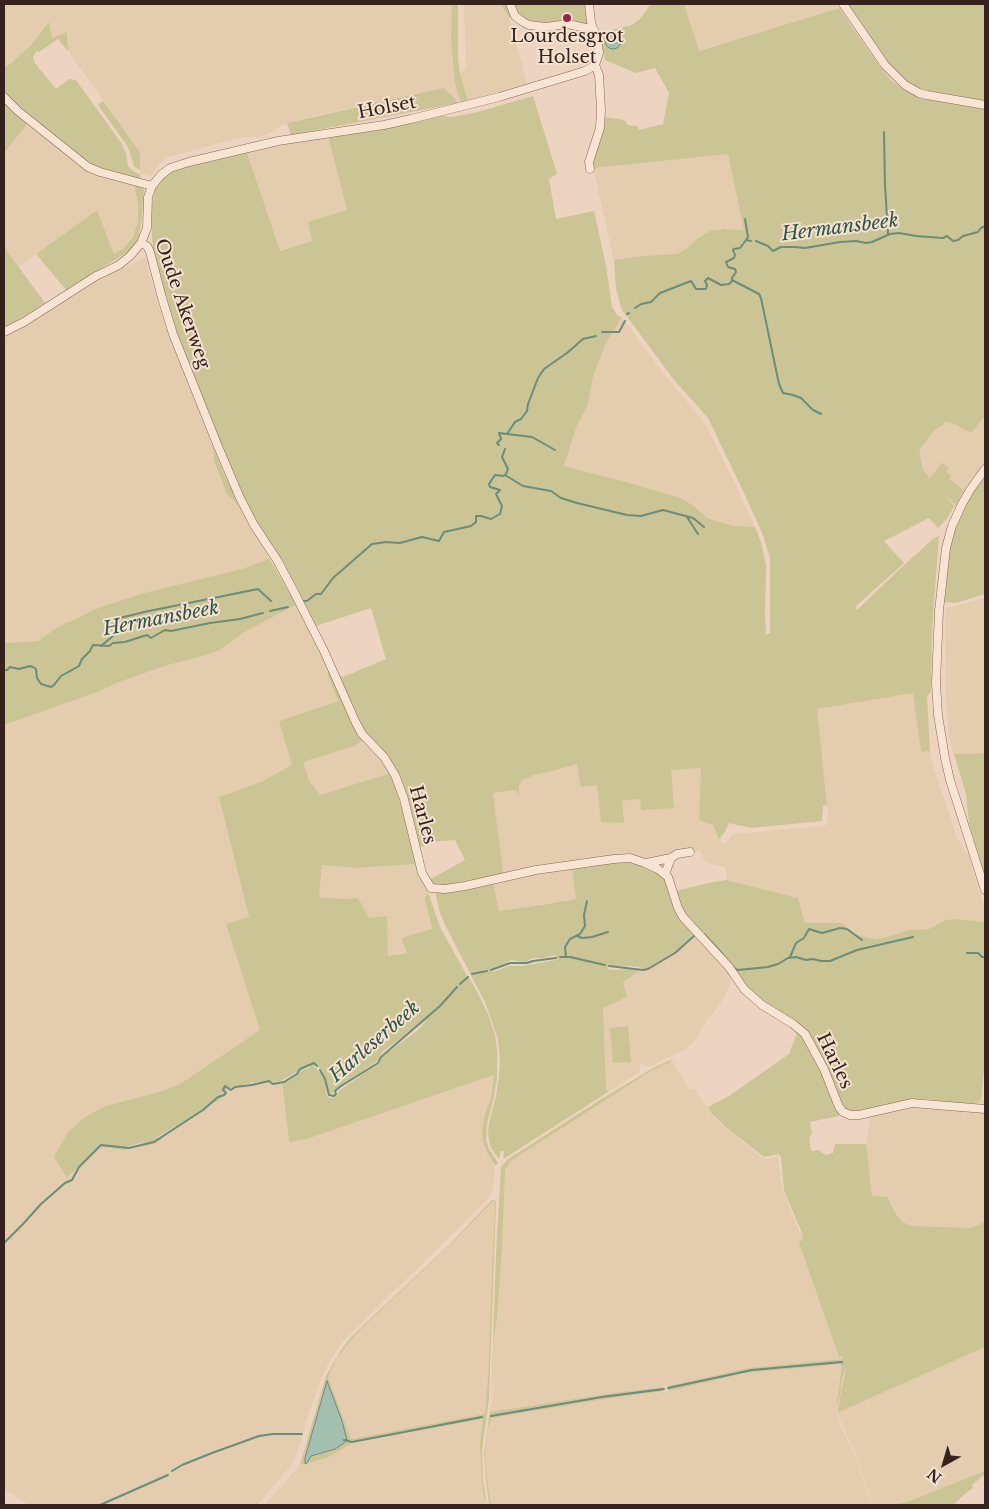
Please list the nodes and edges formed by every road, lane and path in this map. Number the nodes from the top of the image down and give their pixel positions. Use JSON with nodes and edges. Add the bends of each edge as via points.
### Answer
{"nodes":[{"id":1,"x":510,"y":4,"type":"edge"},
{"id":2,"x":588,"y":4,"type":"edge"},
{"id":3,"x":843,"y":4,"type":"edge"},
{"id":4,"x":594,"y":30,"type":"junction"},
{"id":5,"x":595,"y":65,"type":"junction"},
{"id":6,"x":4,"y":98,"type":"edge"},
{"id":7,"x":985,"y":105,"type":"edge"},
{"id":8,"x":590,"y":168,"type":"dead end"},
{"id":9,"x":152,"y":186,"type":"junction"},
{"id":10,"x":141,"y":243,"type":"junction"},
{"id":11,"x":4,"y":332,"type":"edge"},
{"id":12,"x":985,"y":469,"type":"edge"},
{"id":13,"x":277,"y":560,"type":"joint"},
{"id":14,"x":690,"y":852,"type":"dead end"},
{"id":15,"x":671,"y":858,"type":"junction"},
{"id":16,"x":645,"y":863,"type":"junction"},
{"id":17,"x":665,"y":874,"type":"junction"},
{"id":18,"x":985,"y":890,"type":"edge"},
{"id":19,"x":985,"y":1109,"type":"edge"}],
"edges":[{"from":1,"to":4,"type":"street","via":[[515,16],[529,25],[568,24]]},
{"from":2,"to":4,"type":"street"},
{"from":3,"to":7,"type":"street","via":[[885,65],[905,85],[927,96]]},
{"from":4,"to":5,"type":"street","via":[[599,49]]},
{"from":5,"to":8,"type":"street","via":[[599,75],[601,110]]},
{"from":5,"to":9,"type":"street","name":"Holset","via":[[524,90],[420,117],[278,142],[189,162],[170,168]]},
{"from":6,"to":9,"type":"street","via":[[88,167]]},
{"from":9,"to":10,"type":"street","name":"Oude Akerweg","via":[[148,197],[147,228]]},
{"from":10,"to":11,"type":"street","via":[[119,265]]},
{"from":10,"to":13,"type":"street","name":"Oude Akerweg","via":[[150,252],[170,326],[221,455],[250,517]]},
{"from":12,"to":18,"type":"street","via":[[962,504],[946,548],[936,684],[938,721],[950,780]]},
{"from":13,"to":16,"type":"street","name":"Harles","via":[[324,651],[356,723],[384,757],[394,775],[404,800],[422,873],[431,888],[465,886],[530,871],[614,858],[630,858]]},
{"from":14,"to":15,"type":"street","name":"Harles"},
{"from":15,"to":16,"type":"street","name":"Harles"},
{"from":15,"to":17,"type":"street"},
{"from":16,"to":17,"type":"street","name":"Harles"},
{"from":17,"to":19,"type":"street","name":"Harles","via":[[683,917],[725,963],[740,985],[762,1005],[805,1034],[843,1112],[859,1115],[912,1103]]}]}
